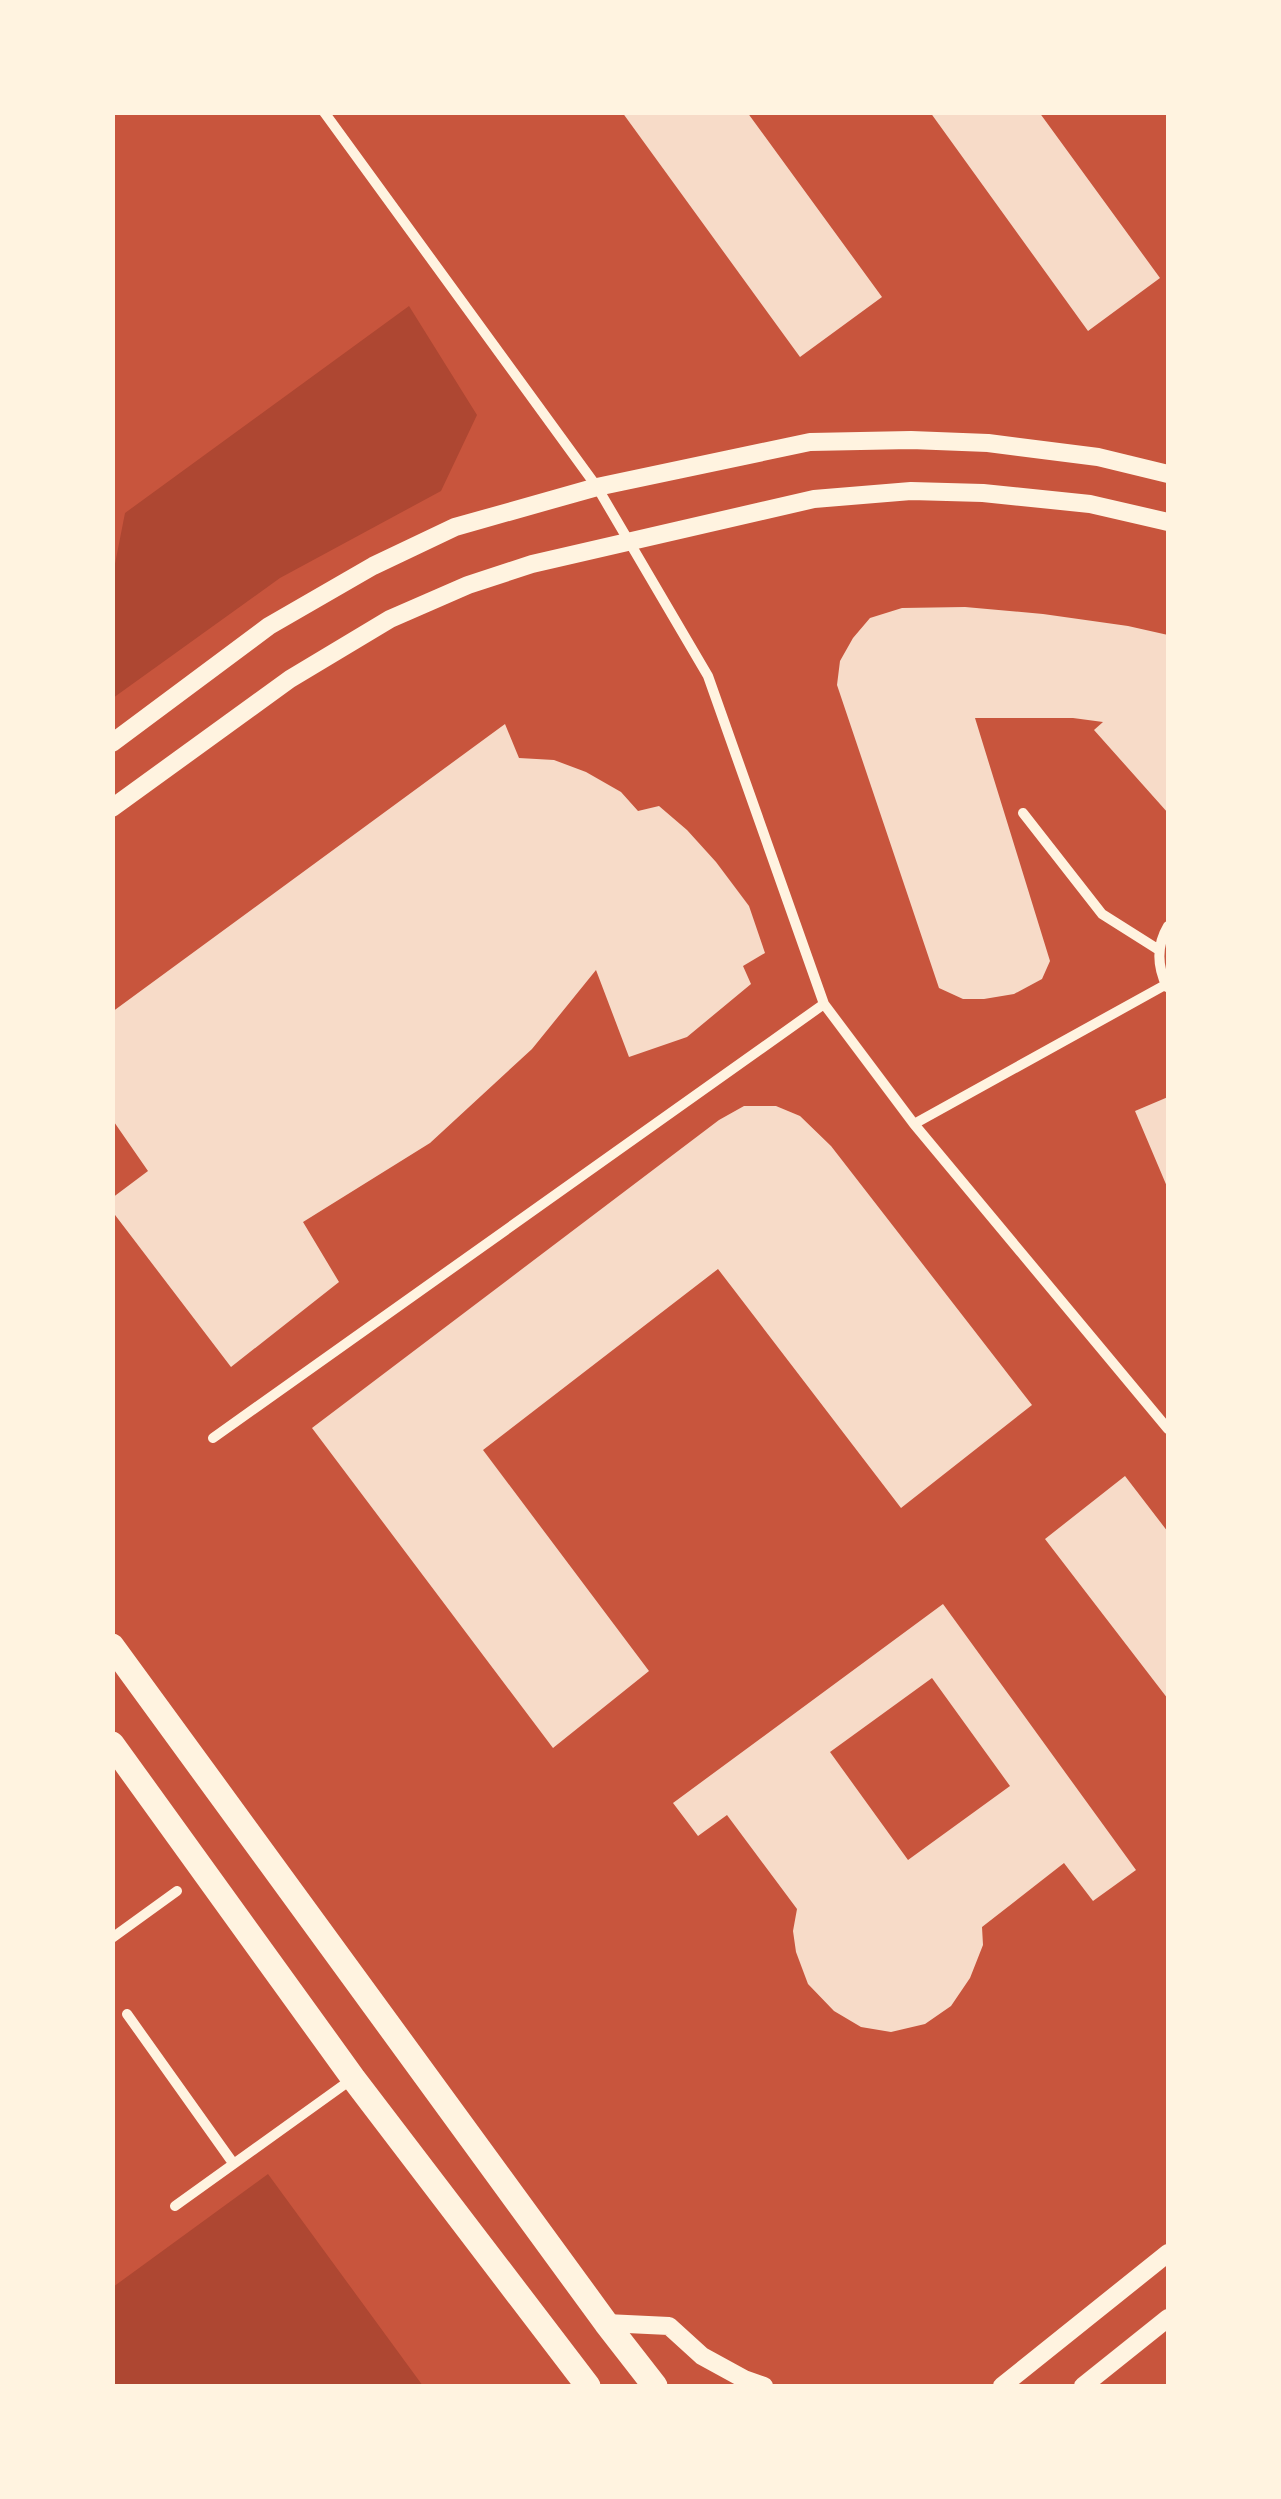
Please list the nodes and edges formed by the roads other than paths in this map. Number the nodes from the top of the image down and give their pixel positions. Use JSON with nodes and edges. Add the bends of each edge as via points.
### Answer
{"nodes":[{"id":1,"x":324,"y":112,"type":"edge"},
{"id":2,"x":1168,"y":474,"type":"edge"},
{"id":3,"x":597,"y":486,"type":"junction"},
{"id":4,"x":1168,"y":522,"type":"edge"},
{"id":5,"x":629,"y":540,"type":"junction"},
{"id":6,"x":112,"y":742,"type":"edge"},
{"id":7,"x":112,"y":808,"type":"edge"},
{"id":8,"x":1022,"y":813,"type":"dead end"},
{"id":9,"x":1168,"y":926,"type":"edge"},
{"id":10,"x":1159,"y":950,"type":"junction"},
{"id":11,"x":1167,"y":987,"type":"edge"},
{"id":12,"x":824,"y":1004,"type":"junction"},
{"id":13,"x":914,"y":1124,"type":"junction"},
{"id":14,"x":1168,"y":1429,"type":"edge"},
{"id":15,"x":213,"y":1438,"type":"dead end"},
{"id":16,"x":112,"y":1646,"type":"edge"},
{"id":17,"x":112,"y":1744,"type":"edge"},
{"id":18,"x":178,"y":1891,"type":"dead end"},
{"id":19,"x":112,"y":1938,"type":"edge"},
{"id":20,"x":127,"y":2014,"type":"dead end"},
{"id":21,"x":353,"y":2078,"type":"junction"},
{"id":22,"x":232,"y":2162,"type":"junction"},
{"id":23,"x":174,"y":2206,"type":"dead end"},
{"id":24,"x":1168,"y":2253,"type":"edge"},
{"id":25,"x":1168,"y":2318,"type":"edge"},
{"id":26,"x":606,"y":2323,"type":"junction"},
{"id":27,"x":588,"y":2386,"type":"edge"},
{"id":28,"x":655,"y":2386,"type":"edge"},
{"id":29,"x":764,"y":2386,"type":"edge"},
{"id":30,"x":1002,"y":2386,"type":"edge"},
{"id":31,"x":1083,"y":2386,"type":"edge"}],
"edges":[{"from":1,"to":3,"type":"street"},
{"from":2,"to":3,"type":"street","via":[[988,443],[810,442]]},
{"from":3,"to":5,"type":"street"},
{"from":3,"to":6,"type":"street","via":[[454,528],[373,566],[269,626]]},
{"from":4,"to":5,"type":"street","via":[[1090,504],[912,491],[814,499]]},
{"from":5,"to":7,"type":"street","via":[[468,585],[390,620],[290,679]]},
{"from":5,"to":12,"type":"street","via":[[708,676]]},
{"from":8,"to":10,"type":"street","via":[[1102,914]]},
{"from":9,"to":10,"type":"street"},
{"from":10,"to":11,"type":"street"},
{"from":11,"to":13,"type":"street"},
{"from":12,"to":13,"type":"street"},
{"from":12,"to":15,"type":"street"},
{"from":13,"to":14,"type":"street"},
{"from":16,"to":26,"type":"main road"},
{"from":17,"to":21,"type":"main road"},
{"from":18,"to":19,"type":"street"},
{"from":20,"to":22,"type":"street"},
{"from":21,"to":22,"type":"street"},
{"from":21,"to":27,"type":"main road"},
{"from":22,"to":23,"type":"street"},
{"from":24,"to":30,"type":"street"},
{"from":25,"to":31,"type":"street"},
{"from":26,"to":28,"type":"main road"},
{"from":26,"to":29,"type":"street","via":[[668,2326],[702,2356]]}]}
